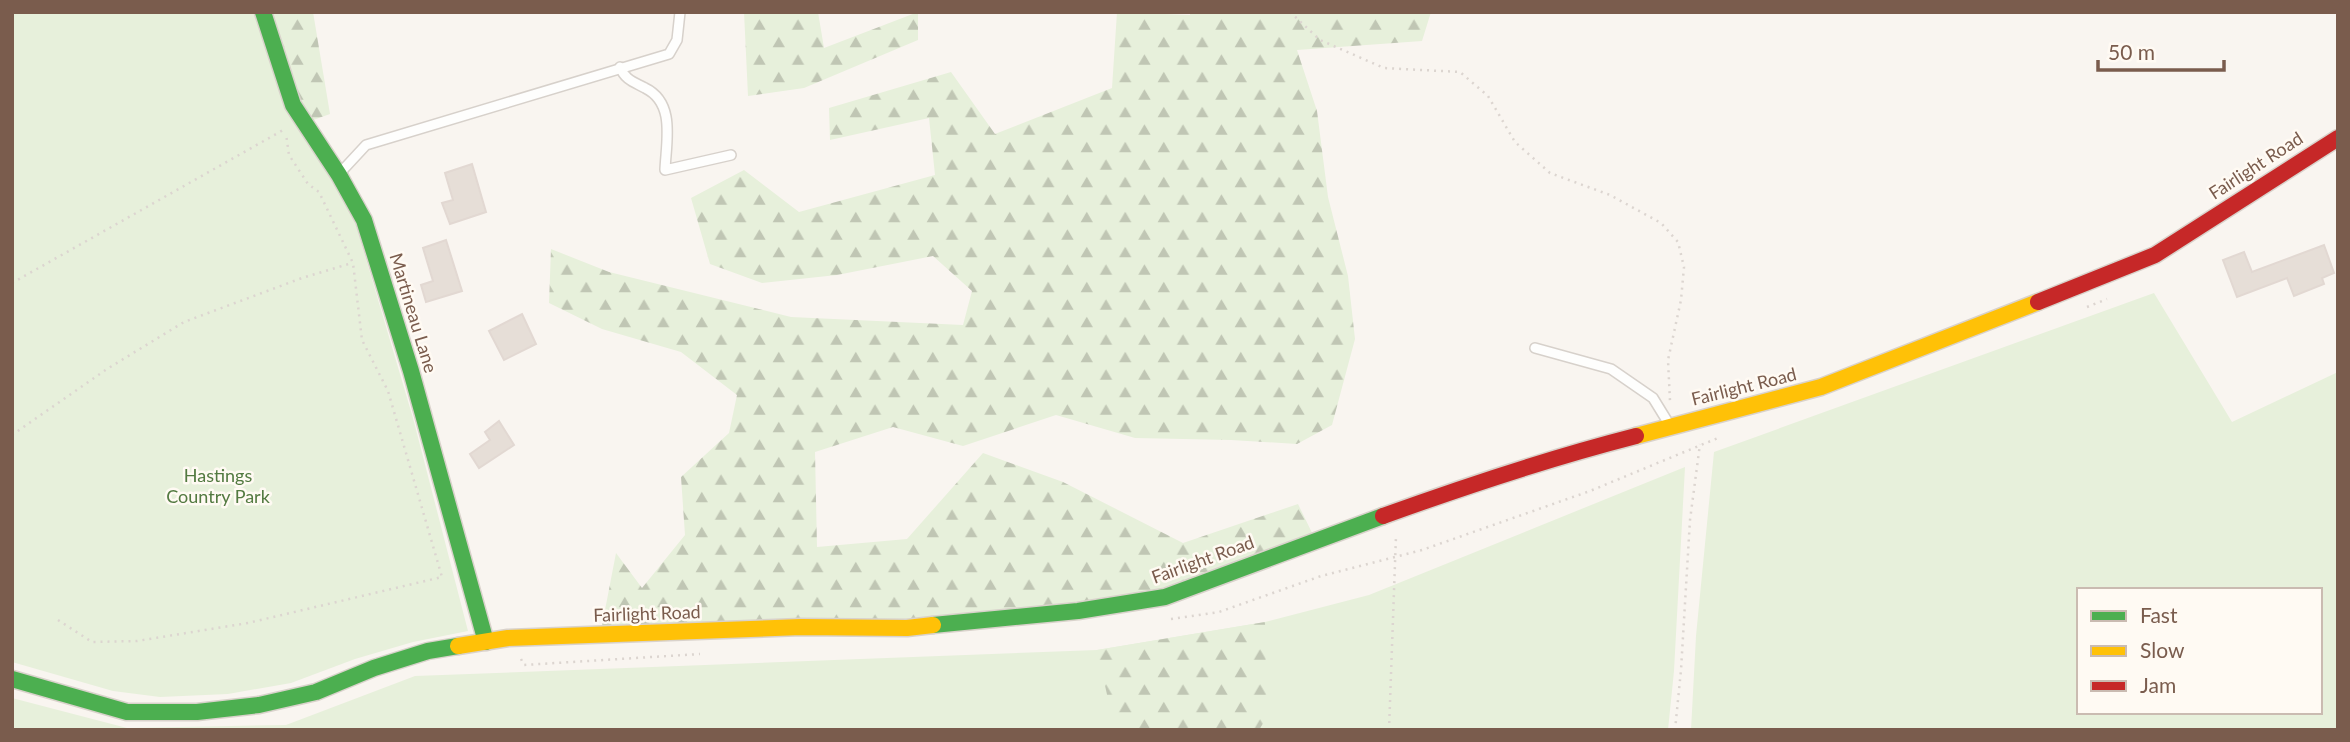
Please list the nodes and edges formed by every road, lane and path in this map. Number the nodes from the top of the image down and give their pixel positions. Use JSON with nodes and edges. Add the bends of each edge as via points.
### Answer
{"nodes":[{"id":1,"x":263,"y":12,"type":"edge"},
{"id":2,"x":680,"y":12,"type":"edge"},
{"id":3,"x":1290,"y":12,"type":"edge"},
{"id":4,"x":621,"y":67,"type":"junction"},
{"id":5,"x":2338,"y":138,"type":"edge"},
{"id":6,"x":731,"y":155,"type":"dead end"},
{"id":7,"x":339,"y":175,"type":"junction"},
{"id":8,"x":352,"y":262,"type":"junction"},
{"id":9,"x":12,"y":284,"type":"edge"},
{"id":10,"x":1535,"y":348,"type":"dead end"},
{"id":11,"x":1704,"y":417,"type":"junction"},
{"id":12,"x":1670,"y":425,"type":"junction"},
{"id":13,"x":12,"y":435,"type":"edge"},
{"id":14,"x":1397,"y":511,"type":"junction"},
{"id":15,"x":58,"y":620,"type":"dead end"},
{"id":16,"x":486,"y":642,"type":"junction"},
{"id":17,"x":12,"y":679,"type":"edge"},
{"id":18,"x":1389,"y":730,"type":"edge"},
{"id":19,"x":1675,"y":730,"type":"edge"}],
"edges":[{"from":1,"to":7,"type":"street","name":"Martineau Lane","via":[[293,105]]},
{"from":2,"to":4,"type":"lane","via":[[677,40],[669,54]]},
{"from":3,"to":12,"type":"path","via":[[1321,40],[1384,68],[1460,72],[1488,96],[1515,142],[1550,173],[1609,195],[1661,223],[1678,242],[1684,267],[1668,360]]},
{"from":4,"to":6,"type":"lane","via":[[624,76],[658,97],[667,113],[665,170]]},
{"from":4,"to":7,"type":"lane","via":[[366,145]]},
{"from":5,"to":11,"type":"street","name":"Fairlight Road","via":[[2155,255],[1821,387]]},
{"from":7,"to":16,"type":"street","name":"Martineau Lane","via":[[372,244]]},
{"from":8,"to":9,"type":"path","via":[[319,192],[289,155],[285,129]]},
{"from":8,"to":13,"type":"path","via":[[184,322]]},
{"from":8,"to":15,"type":"path","via":[[362,340],[388,391],[442,577],[248,623],[136,641],[92,642]]},
{"from":10,"to":12,"type":"lane","via":[[1611,369],[1653,398]]},
{"from":11,"to":12,"type":"street","name":"Fairlight Road"},
{"from":11,"to":19,"type":"path","via":[[1690,520]]},
{"from":12,"to":14,"type":"street","name":"Fairlight Road"},
{"from":14,"to":16,"type":"street","name":"Fairlight Road","via":[[1165,597],[1078,611],[907,628],[801,627]]},
{"from":14,"to":18,"type":"path"},
{"from":16,"to":17,"type":"street","name":"Fairlight Road","via":[[428,651],[316,692],[197,712],[127,712]]}]}
